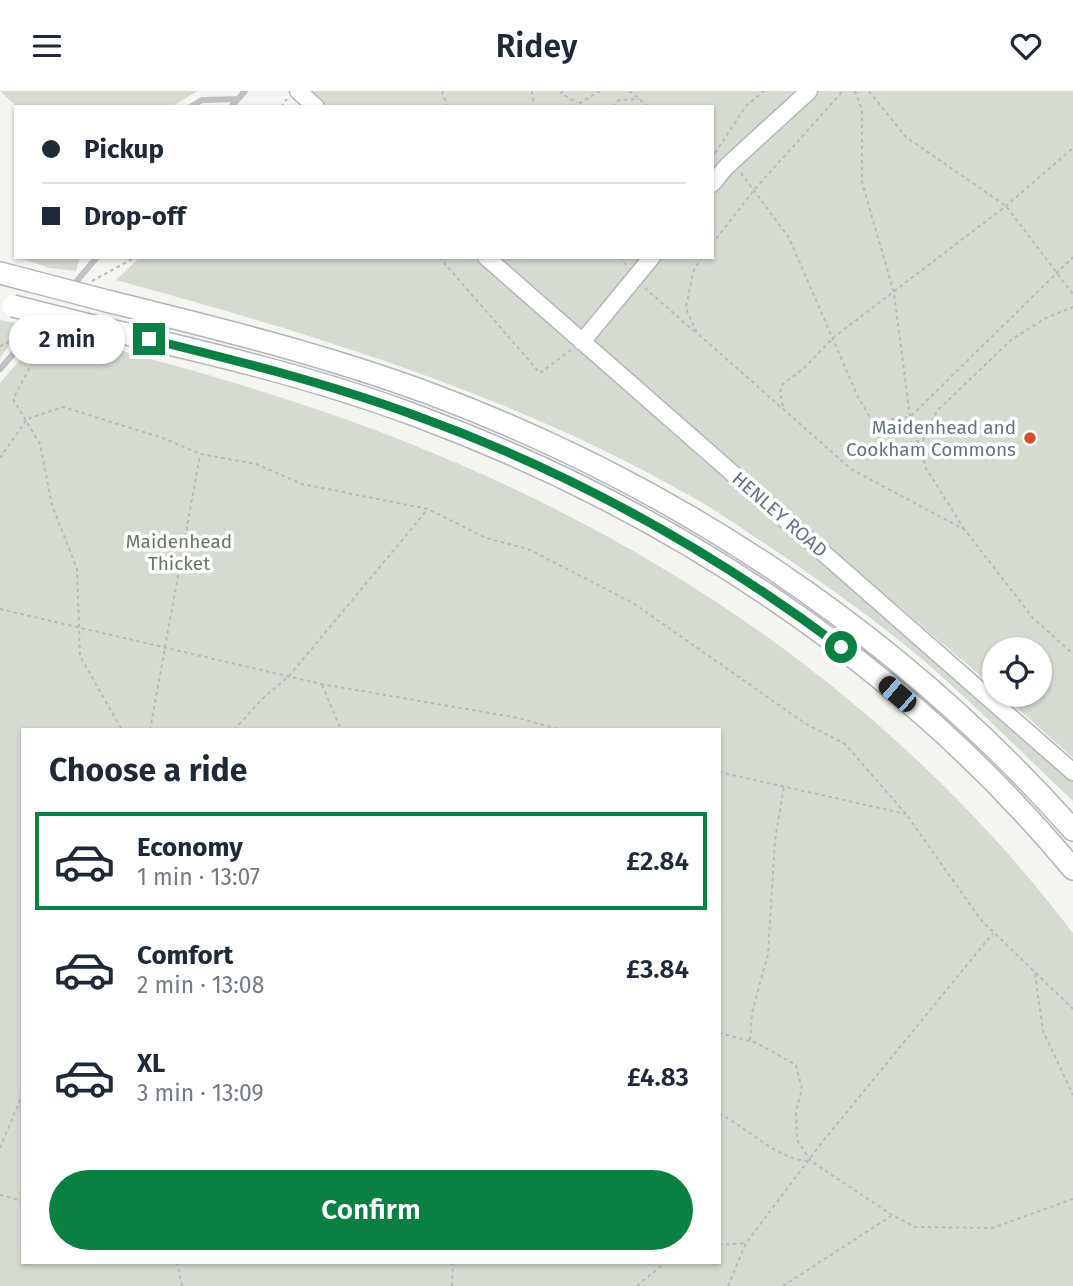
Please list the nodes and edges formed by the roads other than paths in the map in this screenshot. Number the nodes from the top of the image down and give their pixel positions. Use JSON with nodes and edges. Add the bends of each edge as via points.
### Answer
{"nodes":[{"id":1,"x":245,"y":91,"type":"edge"},
{"id":2,"x":298,"y":91,"type":"edge"},
{"id":3,"x":809,"y":91,"type":"edge"},
{"id":4,"x":238,"y":99,"type":"junction"},
{"id":5,"x":193,"y":105,"type":"edge"},
{"id":6,"x":233,"y":105,"type":"edge"},
{"id":7,"x":314,"y":105,"type":"edge"},
{"id":8,"x":714,"y":182,"type":"edge"},
{"id":9,"x":95,"y":259,"type":"edge"},
{"id":10,"x":488,"y":259,"type":"edge"},
{"id":11,"x":650,"y":259,"type":"edge"},
{"id":12,"x":0,"y":273,"type":"edge"},
{"id":13,"x":64,"y":295,"type":"dead end"},
{"id":14,"x":6,"y":304,"type":"edge"},
{"id":15,"x":56,"y":305,"type":"dead end"},
{"id":16,"x":582,"y":342,"type":"junction"},
{"id":17,"x":0,"y":369,"type":"edge"},
{"id":18,"x":1073,"y":772,"type":"edge"},
{"id":19,"x":1073,"y":830,"type":"edge"},
{"id":20,"x":1070,"y":867,"type":"edge"}],
"edges":[{"from":1,"to":4,"type":"lane"},
{"from":2,"to":7,"type":"street"},
{"from":3,"to":8,"type":"street"},
{"from":4,"to":5,"type":"lane","via":[[202,100]]},
{"from":4,"to":6,"type":"lane"},
{"from":9,"to":13,"type":"lane"},
{"from":10,"to":16,"type":"street","name":"HENLEY ROAD"},
{"from":11,"to":16,"type":"street"},
{"from":12,"to":19,"type":"highway","bridge":true,"via":[[315,355],[432,395],[542,441],[676,509],[773,567],[881,647],[967,720]]},
{"from":14,"to":20,"type":"highway","bridge":true,"via":[[282,372],[415,415],[516,456],[628,511],[765,593],[841,647],[969,757]]},
{"from":15,"to":17,"type":"lane"},
{"from":16,"to":18,"type":"street","name":"HENLEY ROAD"}]}
